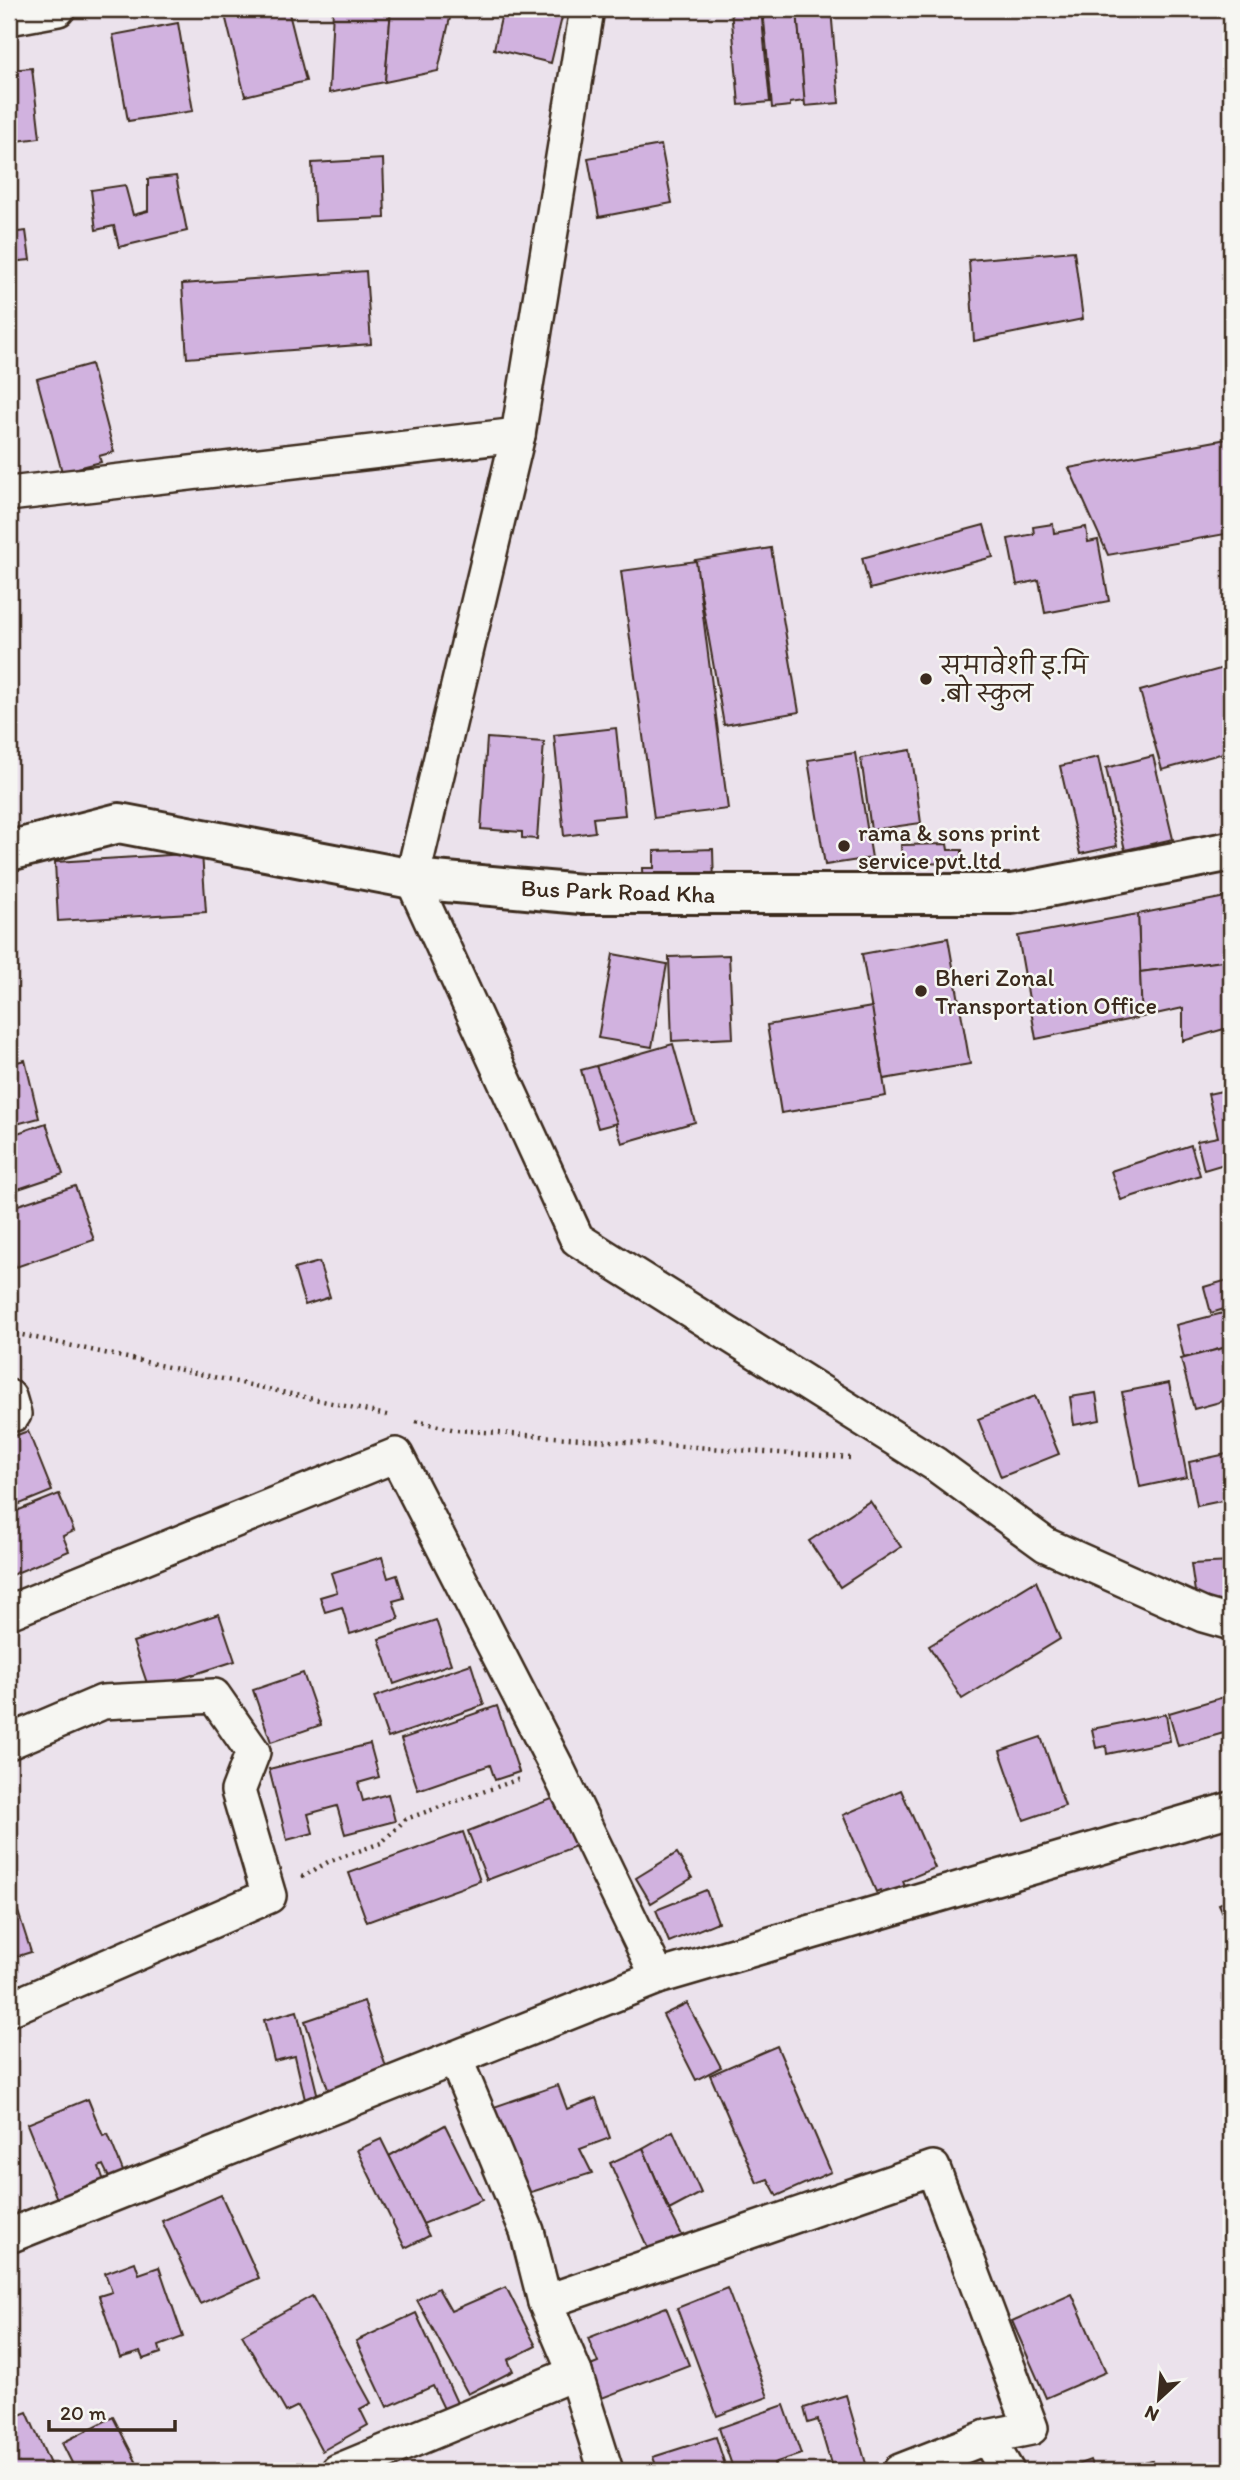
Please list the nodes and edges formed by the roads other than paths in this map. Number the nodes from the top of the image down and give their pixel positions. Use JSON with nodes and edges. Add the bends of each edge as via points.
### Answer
{"nodes":[{"id":1,"x":58,"y":9,"type":"edge"},
{"id":2,"x":587,"y":9,"type":"edge"},
{"id":3,"x":9,"y":18,"type":"edge"},
{"id":4,"x":518,"y":435,"type":"junction"},
{"id":5,"x":9,"y":494,"type":"edge"},
{"id":6,"x":9,"y":850,"type":"edge"},
{"id":7,"x":1231,"y":851,"type":"edge"},
{"id":8,"x":412,"y":879,"type":"junction"},
{"id":9,"x":9,"y":1612,"type":"edge"},
{"id":10,"x":1231,"y":1623,"type":"edge"},
{"id":11,"x":9,"y":1742,"type":"edge"},
{"id":12,"x":1231,"y":1809,"type":"edge"},
{"id":13,"x":658,"y":1977,"type":"junction"},
{"id":14,"x":9,"y":2009,"type":"edge"},
{"id":15,"x":455,"y":2058,"type":"junction"},
{"id":16,"x":9,"y":2235,"type":"edge"},
{"id":17,"x":545,"y":2302,"type":"junction"},
{"id":18,"x":575,"y":2373,"type":"junction"},
{"id":19,"x":987,"y":2437,"type":"junction"},
{"id":20,"x":338,"y":2471,"type":"edge"},
{"id":21,"x":606,"y":2471,"type":"edge"},
{"id":22,"x":901,"y":2471,"type":"edge"},
{"id":23,"x":1007,"y":2471,"type":"edge"}],
"edges":[{"from":1,"to":3,"type":"street"},
{"from":2,"to":4,"type":"street"},
{"from":4,"to":5,"type":"street"},
{"from":4,"to":8,"type":"street"},
{"from":6,"to":8,"type":"street","name":"Bus Park Road Kha","via":[[119,823]]},
{"from":7,"to":8,"type":"street","name":"Bus Park Road Kha","via":[[1012,894],[582,894]]},
{"from":8,"to":10,"type":"street","via":[[577,1239],[935,1464],[1046,1545],[1203,1615]]},
{"from":9,"to":13,"type":"street","via":[[396,1455]]},
{"from":11,"to":14,"type":"street","via":[[103,1702],[215,1696],[253,1752],[238,1791],[269,1896]]},
{"from":12,"to":13,"type":"street"},
{"from":13,"to":15,"type":"street"},
{"from":15,"to":16,"type":"street"},
{"from":15,"to":17,"type":"street","via":[[527,2231]]},
{"from":17,"to":18,"type":"street"},
{"from":17,"to":19,"type":"street","via":[[933,2168],[1031,2428]]},
{"from":18,"to":20,"type":"street"},
{"from":18,"to":21,"type":"street"},
{"from":19,"to":22,"type":"street"},
{"from":19,"to":23,"type":"street"}]}
